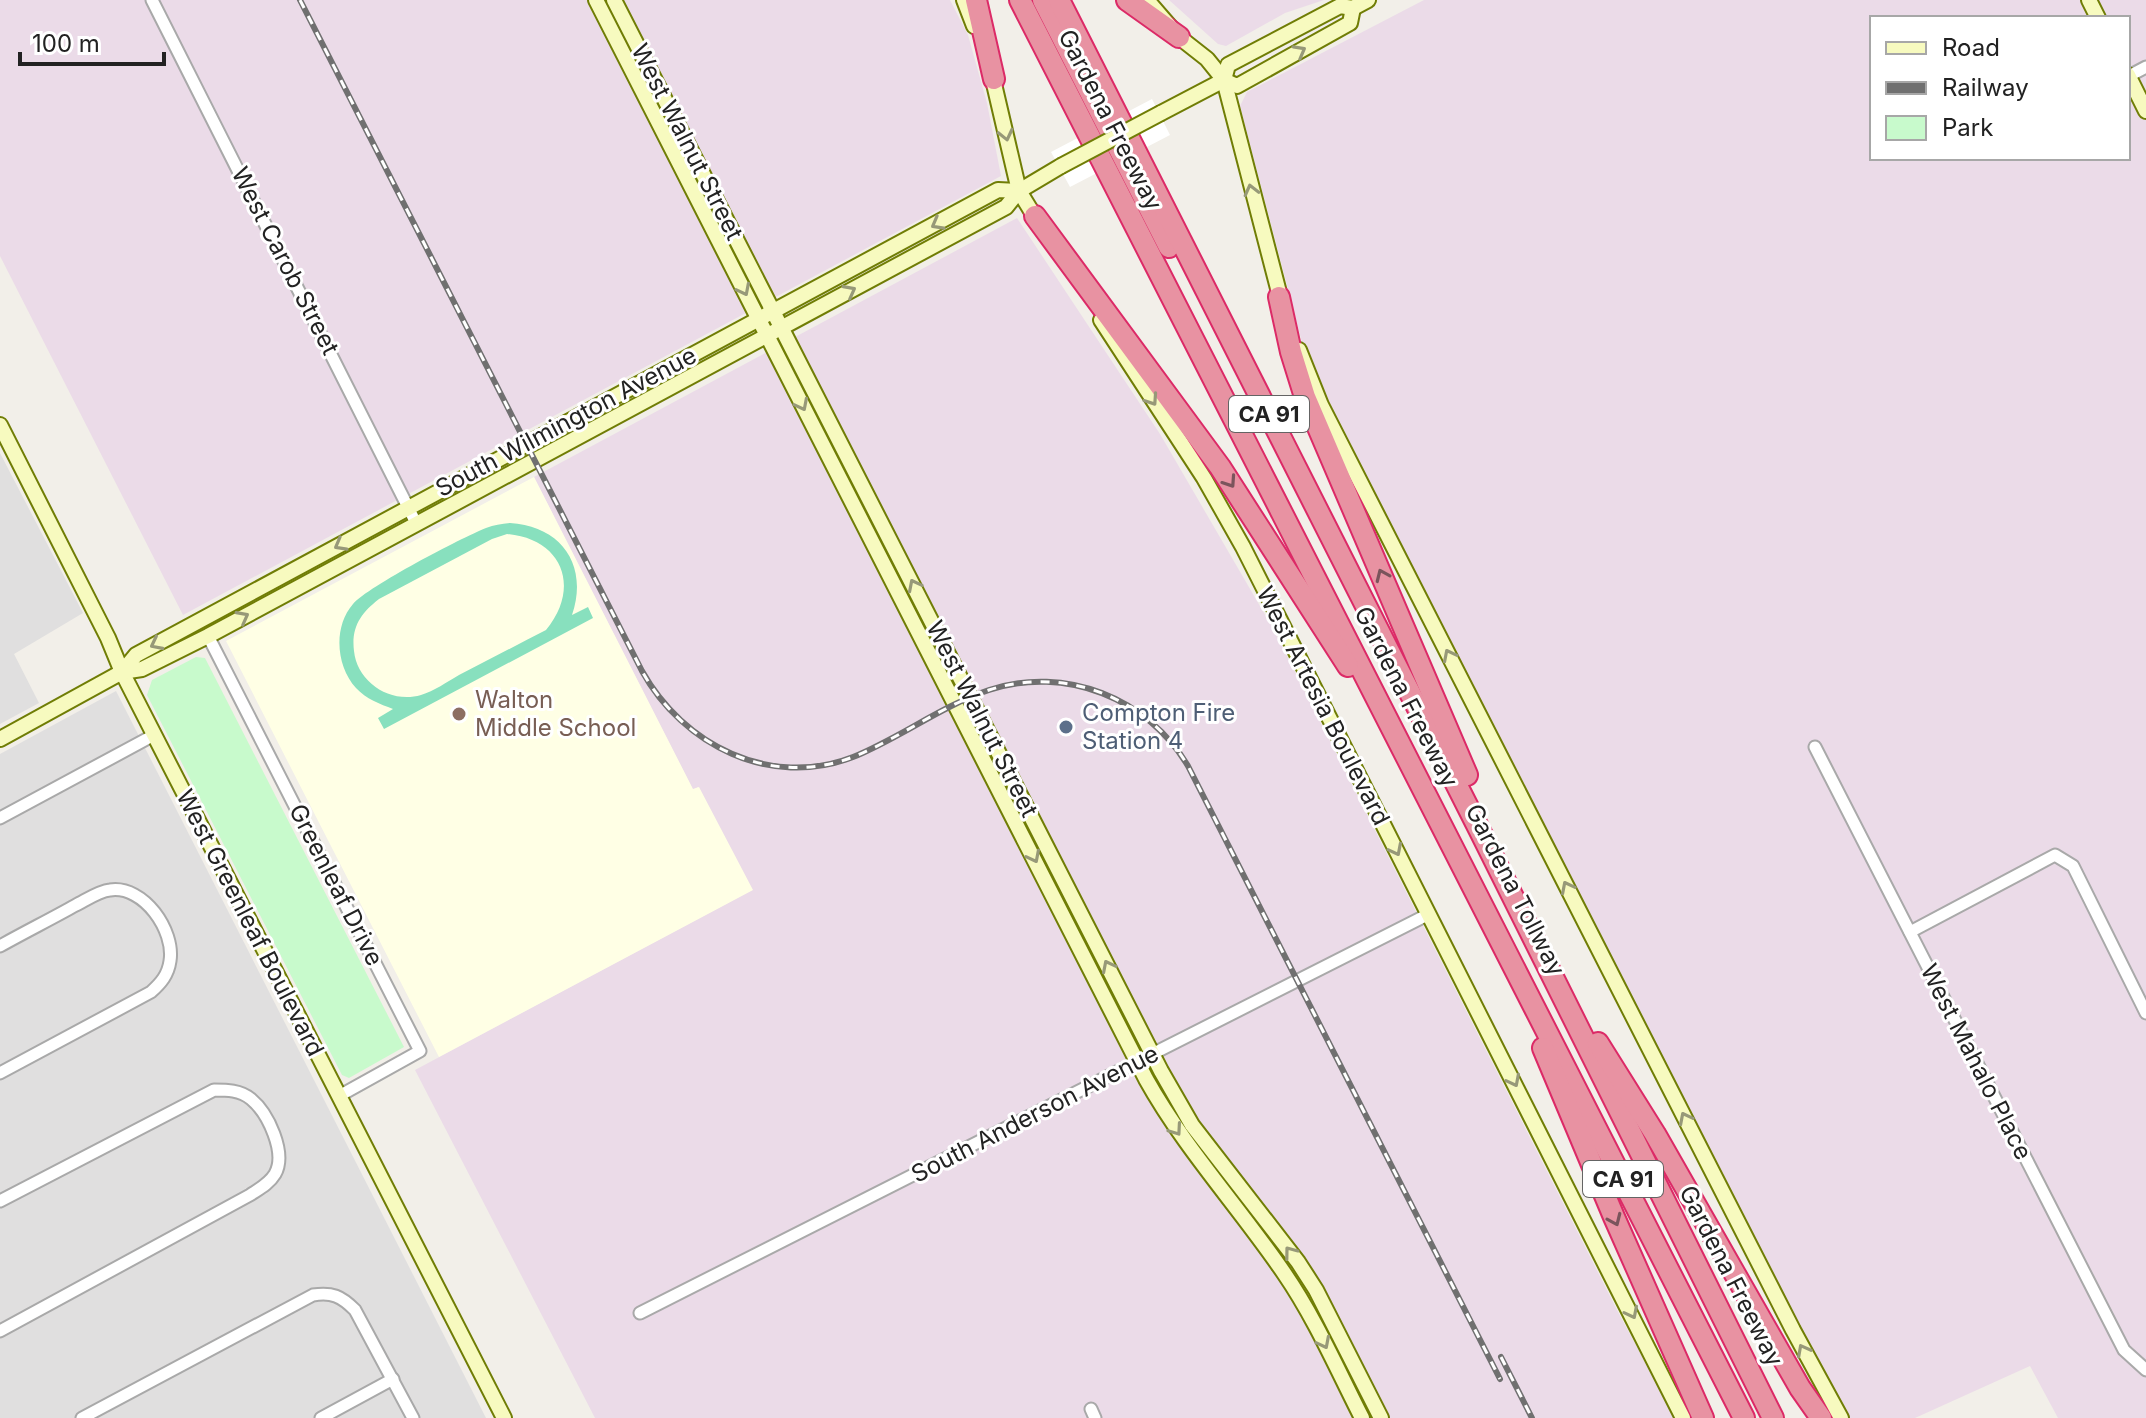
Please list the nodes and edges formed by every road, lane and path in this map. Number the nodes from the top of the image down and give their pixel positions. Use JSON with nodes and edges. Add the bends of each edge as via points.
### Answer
{"nodes":[{"id":1,"x":152,"y":0,"type":"edge"},
{"id":2,"x":596,"y":0,"type":"edge"},
{"id":3,"x":614,"y":0,"type":"edge"},
{"id":4,"x":964,"y":0,"type":"edge"},
{"id":5,"x":976,"y":0,"type":"edge"},
{"id":6,"x":1020,"y":0,"type":"edge"},
{"id":7,"x":1033,"y":0,"type":"edge"},
{"id":8,"x":1043,"y":0,"type":"edge"},
{"id":9,"x":1059,"y":0,"type":"edge"},
{"id":10,"x":1127,"y":0,"type":"edge"},
{"id":11,"x":1147,"y":0,"type":"edge"},
{"id":12,"x":1368,"y":0,"type":"edge"},
{"id":13,"x":1353,"y":8,"type":"junction"},
{"id":14,"x":623,"y":17,"type":"junction"},
{"id":15,"x":608,"y":24,"type":"junction"},
{"id":16,"x":1179,"y":37,"type":"junction"},
{"id":17,"x":645,"y":60,"type":"junction"},
{"id":18,"x":630,"y":67,"type":"junction"},
{"id":19,"x":994,"y":79,"type":"junction"},
{"id":20,"x":2130,"y":79,"type":"edge"},
{"id":21,"x":1224,"y":80,"type":"junction"},
{"id":22,"x":669,"y":108,"type":"junction"},
{"id":23,"x":2146,"y":111,"type":"edge"},
{"id":24,"x":655,"y":115,"type":"junction"},
{"id":25,"x":688,"y":144,"type":"junction"},
{"id":26,"x":673,"y":152,"type":"junction"},
{"id":27,"x":1019,"y":191,"type":"junction"},
{"id":28,"x":712,"y":192,"type":"junction"},
{"id":29,"x":698,"y":199,"type":"junction"},
{"id":30,"x":1035,"y":216,"type":"junction"},
{"id":31,"x":1279,"y":297,"type":"junction"},
{"id":32,"x":773,"y":312,"type":"junction"},
{"id":33,"x":759,"y":319,"type":"junction"},
{"id":34,"x":781,"y":328,"type":"junction"},
{"id":35,"x":767,"y":335,"type":"junction"},
{"id":36,"x":0,"y":425,"type":"edge"},
{"id":37,"x":408,"y":507,"type":"junction"},
{"id":38,"x":416,"y":523,"type":"junction"},
{"id":39,"x":208,"y":636,"type":"junction"},
{"id":40,"x":122,"y":672,"type":"junction"},
{"id":41,"x":154,"y":735,"type":"junction"},
{"id":42,"x":0,"y":739,"type":"edge"},
{"id":43,"x":1815,"y":747,"type":"dead end"},
{"id":44,"x":1434,"y":809,"type":"junction"},
{"id":45,"x":0,"y":818,"type":"edge"},
{"id":46,"x":1479,"y":829,"type":"junction"},
{"id":47,"x":1429,"y":914,"type":"junction"},
{"id":48,"x":1910,"y":932,"type":"junction"},
{"id":49,"x":1531,"y":934,"type":"junction"},
{"id":50,"x":1501,"y":940,"type":"junction"},
{"id":51,"x":0,"y":946,"type":"edge"},
{"id":52,"x":2146,"y":1013,"type":"edge"},
{"id":53,"x":1153,"y":1055,"type":"junction"},
{"id":54,"x":1138,"y":1063,"type":"junction"},
{"id":55,"x":0,"y":1073,"type":"edge"},
{"id":56,"x":339,"y":1096,"type":"junction"},
{"id":57,"x":0,"y":1201,"type":"edge"},
{"id":58,"x":1707,"y":1286,"type":"junction"},
{"id":59,"x":640,"y":1313,"type":"dead end"},
{"id":60,"x":0,"y":1331,"type":"edge"},
{"id":61,"x":2146,"y":1370,"type":"edge"},
{"id":62,"x":393,"y":1379,"type":"junction"},
{"id":63,"x":82,"y":1418,"type":"edge"},
{"id":64,"x":321,"y":1418,"type":"edge"},
{"id":65,"x":413,"y":1418,"type":"edge"},
{"id":66,"x":504,"y":1418,"type":"edge"},
{"id":67,"x":1362,"y":1418,"type":"edge"},
{"id":68,"x":1381,"y":1418,"type":"edge"},
{"id":69,"x":1683,"y":1418,"type":"edge"},
{"id":70,"x":1703,"y":1418,"type":"edge"},
{"id":71,"x":1744,"y":1418,"type":"edge"},
{"id":72,"x":1755,"y":1418,"type":"edge"},
{"id":73,"x":1773,"y":1418,"type":"edge"},
{"id":74,"x":1821,"y":1418,"type":"edge"},
{"id":75,"x":1841,"y":1418,"type":"edge"}],
"edges":[{"from":1,"to":37,"type":"street","name":"West Carob Street"},
{"from":2,"to":15,"type":"main road","name":"West Walnut Street"},
{"from":3,"to":14,"type":"main road","name":"West Walnut Street"},
{"from":4,"to":19,"type":"main road","name":"West Artesia Boulevard"},
{"from":5,"to":19,"type":"highway"},
{"from":6,"to":44,"type":"highway","name":"Gardena Freeway","number":"CA 91"},
{"from":7,"to":72,"type":"highway","name":"Gardena Tollway"},
{"from":8,"to":58,"type":"highway","name":"Gardena Tollway","via":[[1688,1270]]},
{"from":9,"to":46,"type":"highway","name":"Gardena Freeway","number":"CA 91"},
{"from":10,"to":16,"type":"highway"},
{"from":11,"to":16,"type":"main road"},
{"from":12,"to":13,"type":"main road","name":"South Wilmington Avenue"},
{"from":13,"to":21,"type":"main road","name":"South Wilmington Avenue","via":[[1340,6],[1228,65]]},
{"from":21,"to":13,"type":"main road","name":"South Wilmington Avenue","one_way":true,"via":[[1237,86],[1350,23]]},
{"from":14,"to":15,"type":"street"},
{"from":14,"to":17,"type":"main road","name":"West Walnut Street"},
{"from":15,"to":18,"type":"main road","name":"West Walnut Street"},
{"from":16,"to":21,"type":"main road"},
{"from":17,"to":18,"type":"street"},
{"from":17,"to":22,"type":"main road","name":"West Walnut Street"},
{"from":18,"to":24,"type":"main road","name":"West Walnut Street"},
{"from":19,"to":27,"type":"main road","name":"West Artesia Boulevard","one_way":true},
{"from":20,"to":23,"type":"main road"},
{"from":21,"to":27,"type":"main road","name":"South Wilmington Avenue","bridge":true},
{"from":31,"to":21,"type":"main road","one_way":true},
{"from":22,"to":24,"type":"street"},
{"from":22,"to":25,"type":"main road","name":"West Walnut Street"},
{"from":24,"to":26,"type":"main road","name":"West Walnut Street"},
{"from":25,"to":26,"type":"street"},
{"from":25,"to":28,"type":"main road","name":"West Walnut Street"},
{"from":26,"to":29,"type":"main road","name":"West Walnut Street"},
{"from":27,"to":30,"type":"main road","name":"West Artesia Boulevard"},
{"from":27,"to":32,"type":"main road","name":"South Wilmington Avenue","one_way":true,"via":[[998,190]]},
{"from":34,"to":27,"type":"main road","name":"South Wilmington Avenue","one_way":true,"via":[[1006,207]]},
{"from":28,"to":29,"type":"street"},
{"from":28,"to":32,"type":"main road","name":"West Walnut Street"},
{"from":29,"to":33,"type":"main road","name":"West Walnut Street","one_way":true},
{"from":30,"to":44,"type":"highway","one_way":true,"via":[[1220,467]]},
{"from":30,"to":47,"type":"main road","name":"West Artesia Boulevard","one_way":true,"via":[[1243,547]]},
{"from":46,"to":31,"type":"highway","one_way":true,"via":[[1478,800],[1305,397]]},
{"from":75,"to":31,"type":"main road","one_way":true,"via":[[1321,405]]},
{"from":32,"to":33,"type":"main road","name":"South Wilmington Avenue"},
{"from":32,"to":34,"type":"main road","name":"West Walnut Street"},
{"from":33,"to":35,"type":"main road","name":"West Walnut Street"},
{"from":33,"to":37,"type":"main road","name":"South Wilmington Avenue"},
{"from":34,"to":35,"type":"main road","name":"South Wilmington Avenue"},
{"from":53,"to":34,"type":"main road","name":"West Walnut Street","one_way":true},
{"from":35,"to":38,"type":"main road","name":"South Wilmington Avenue"},
{"from":35,"to":54,"type":"main road","name":"West Walnut Street","one_way":true},
{"from":36,"to":40,"type":"main road","name":"West Greenleaf Boulevard"},
{"from":37,"to":38,"type":"street","name":"West Carob Street"},
{"from":37,"to":40,"type":"main road","name":"South Wilmington Avenue","one_way":true,"via":[[136,655]]},
{"from":39,"to":38,"type":"main road","name":"South Wilmington Avenue","one_way":true},
{"from":39,"to":40,"type":"main road","name":"South Wilmington Avenue","via":[[142,669]]},
{"from":39,"to":56,"type":"street","name":"Greenleaf Drive","via":[[420,1051]]},
{"from":40,"to":41,"type":"main road","name":"West Greenleaf Boulevard"},
{"from":40,"to":42,"type":"main road","name":"South Wilmington Avenue"},
{"from":41,"to":45,"type":"street"},
{"from":41,"to":56,"type":"main road","name":"West Greenleaf Boulevard"},
{"from":43,"to":48,"type":"street","name":"West Mahalo Place"},
{"from":44,"to":50,"type":"highway","name":"Gardena Freeway","number":"CA 91"},
{"from":46,"to":49,"type":"highway","name":"Gardena Freeway","number":"CA 91"},
{"from":47,"to":53,"type":"street","name":"South Anderson Avenue"},
{"from":47,"to":69,"type":"main road","name":"West Artesia Boulevard","one_way":true},
{"from":48,"to":52,"type":"street","via":[[2055,855],[2073,866]]},
{"from":48,"to":61,"type":"street","name":"West Mahalo Place","via":[[2124,1350]]},
{"from":49,"to":58,"type":"highway","name":"Gardena Freeway","number":"CA 91"},
{"from":49,"to":74,"type":"highway"},
{"from":50,"to":70,"type":"highway","one_way":true,"via":[[1568,1110]]},
{"from":50,"to":71,"type":"highway","name":"Gardena Freeway","number":"CA 91"},
{"from":51,"to":55,"type":"street","via":[[111,889],[146,903],[164,927],[171,948],[164,980],[151,992]]},
{"from":53,"to":54,"type":"street","name":"South Anderson Avenue"},
{"from":68,"to":53,"type":"main road","name":"West Walnut Street","one_way":true,"via":[[1316,1290],[1192,1125]]},
{"from":54,"to":59,"type":"street","name":"South Anderson Avenue"},
{"from":54,"to":67,"type":"main road","name":"West Walnut Street","one_way":true,"via":[[1167,1117],[1284,1272]]},
{"from":56,"to":66,"type":"main road","name":"West Greenleaf Boulevard"},
{"from":57,"to":60,"type":"street","via":[[214,1090],[248,1097],[260,1109],[279,1152],[277,1172],[266,1185]]},
{"from":58,"to":73,"type":"highway","name":"Gardena Freeway","number":"CA 91"},
{"from":62,"to":63,"type":"street","via":[[355,1310],[327,1292]]},
{"from":62,"to":64,"type":"street"},
{"from":62,"to":65,"type":"street"}]}
